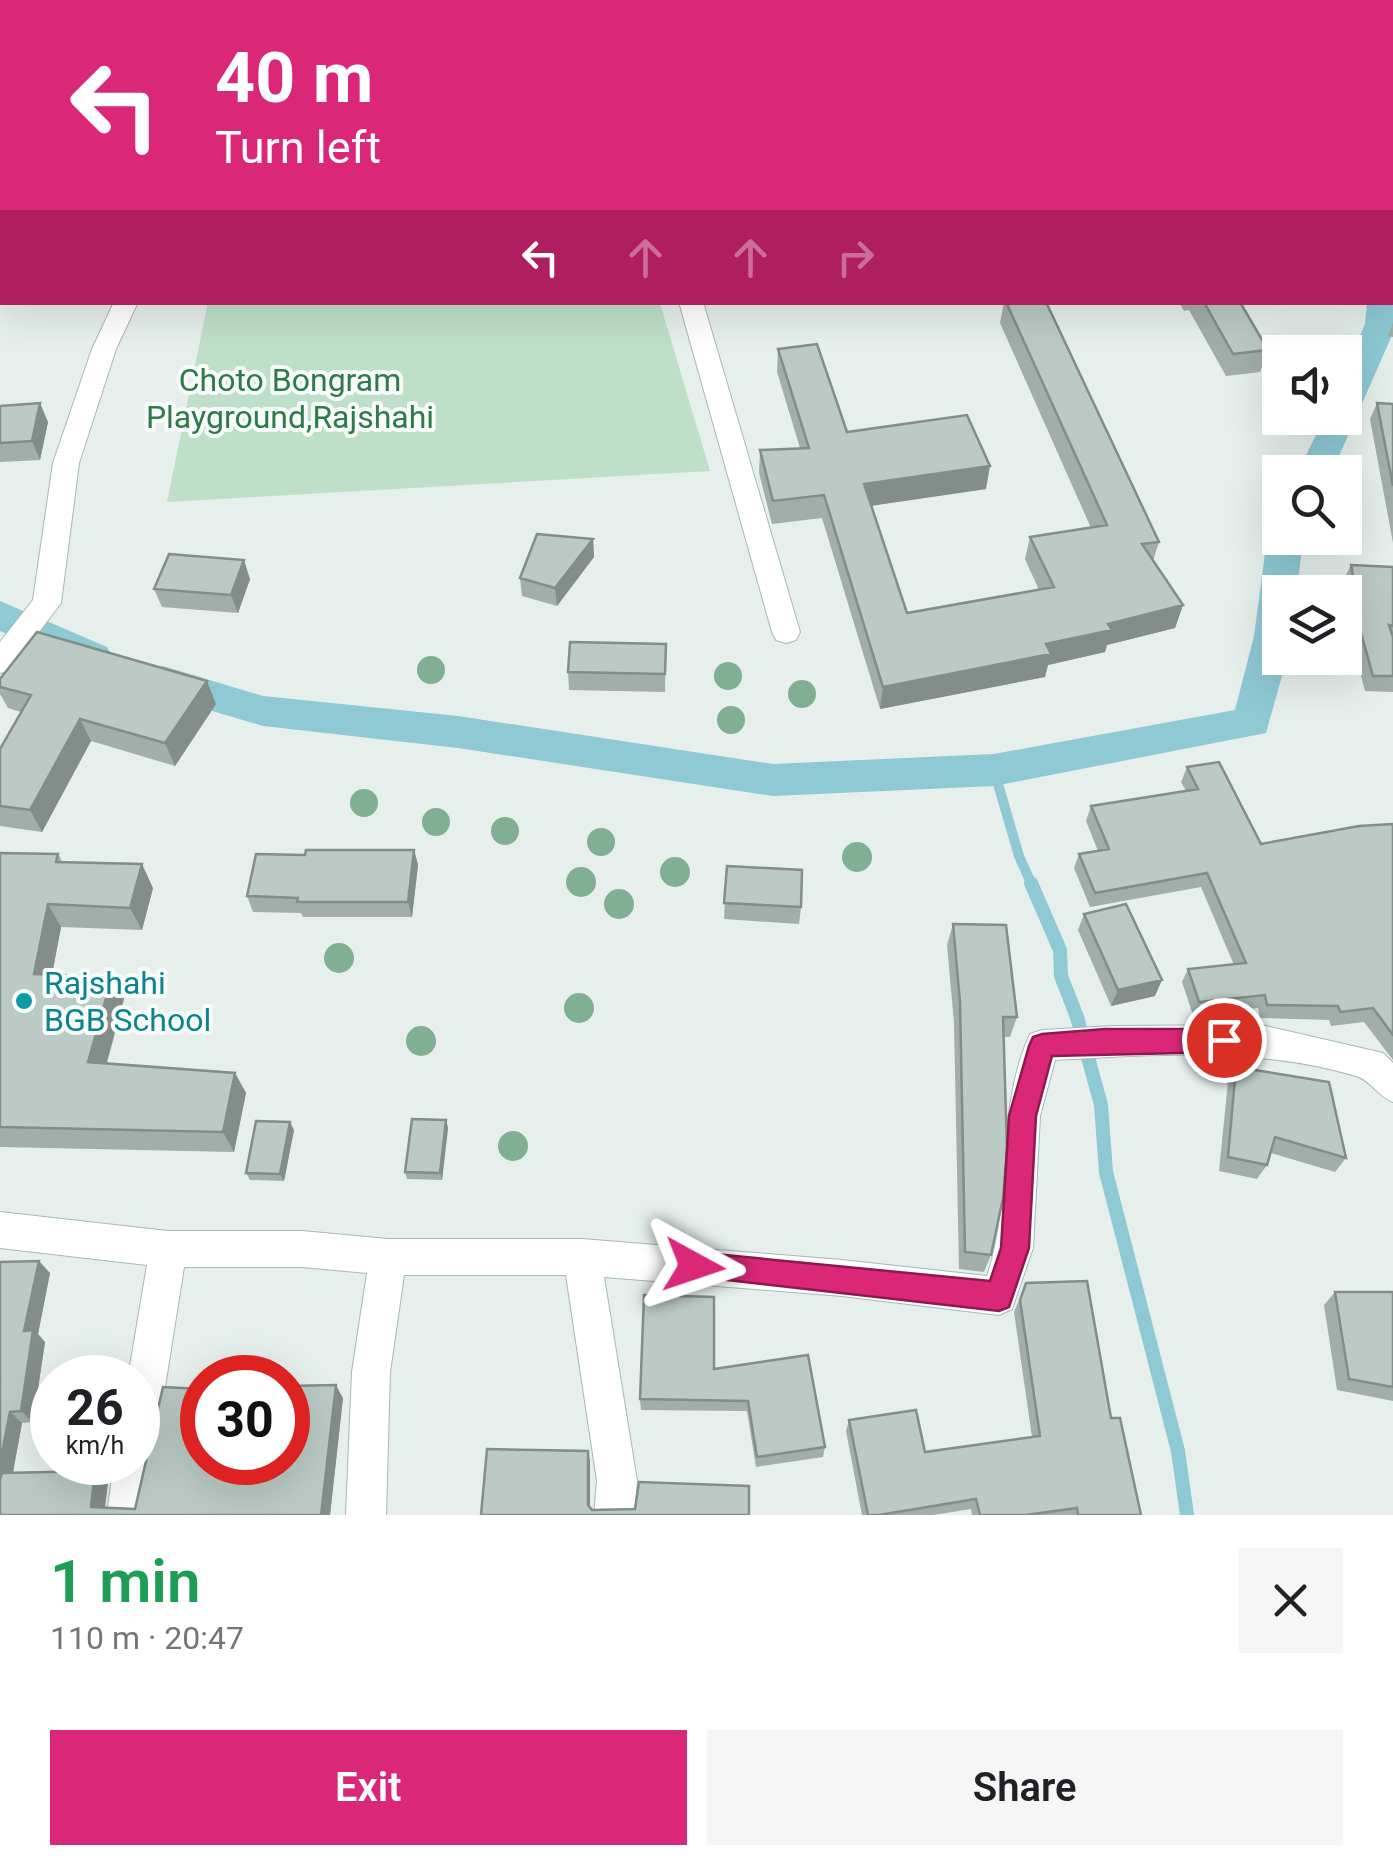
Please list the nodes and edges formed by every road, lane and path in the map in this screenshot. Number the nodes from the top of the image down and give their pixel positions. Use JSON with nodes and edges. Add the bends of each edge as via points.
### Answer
{"nodes":[{"id":1,"x":125,"y":305,"type":"edge"},
{"id":2,"x":692,"y":305,"type":"edge"},
{"id":3,"x":786,"y":632,"type":"dead end"},
{"id":4,"x":2,"y":659,"type":"edge"},
{"id":5,"x":1386,"y":1065,"type":"edge"},
{"id":6,"x":0,"y":1230,"type":"edge"},
{"id":7,"x":168,"y":1249,"type":"junction"},
{"id":8,"x":582,"y":1256,"type":"junction"},
{"id":9,"x":388,"y":1257,"type":"junction"},
{"id":10,"x":151,"y":1355,"type":"edge"},
{"id":11,"x":131,"y":1485,"type":"edge"},
{"id":12,"x":127,"y":1515,"type":"edge"},
{"id":13,"x":366,"y":1515,"type":"edge"},
{"id":14,"x":614,"y":1515,"type":"edge"}],
"edges":[{"from":1,"to":4,"type":"street","via":[[66,463],[48,604]]},
{"from":2,"to":3,"type":"street"},
{"from":5,"to":8,"type":"street","via":[[1261,1040],[1042,1046],[1022,1116],[1015,1248],[999,1296]]},
{"from":6,"to":7,"type":"street"},
{"from":7,"to":9,"type":"street"},
{"from":7,"to":10,"type":"street"},
{"from":8,"to":9,"type":"street"},
{"from":8,"to":14,"type":"street","via":[[616,1481]]},
{"from":9,"to":13,"type":"street","via":[[370,1372]]},
{"from":11,"to":12,"type":"street"}]}
